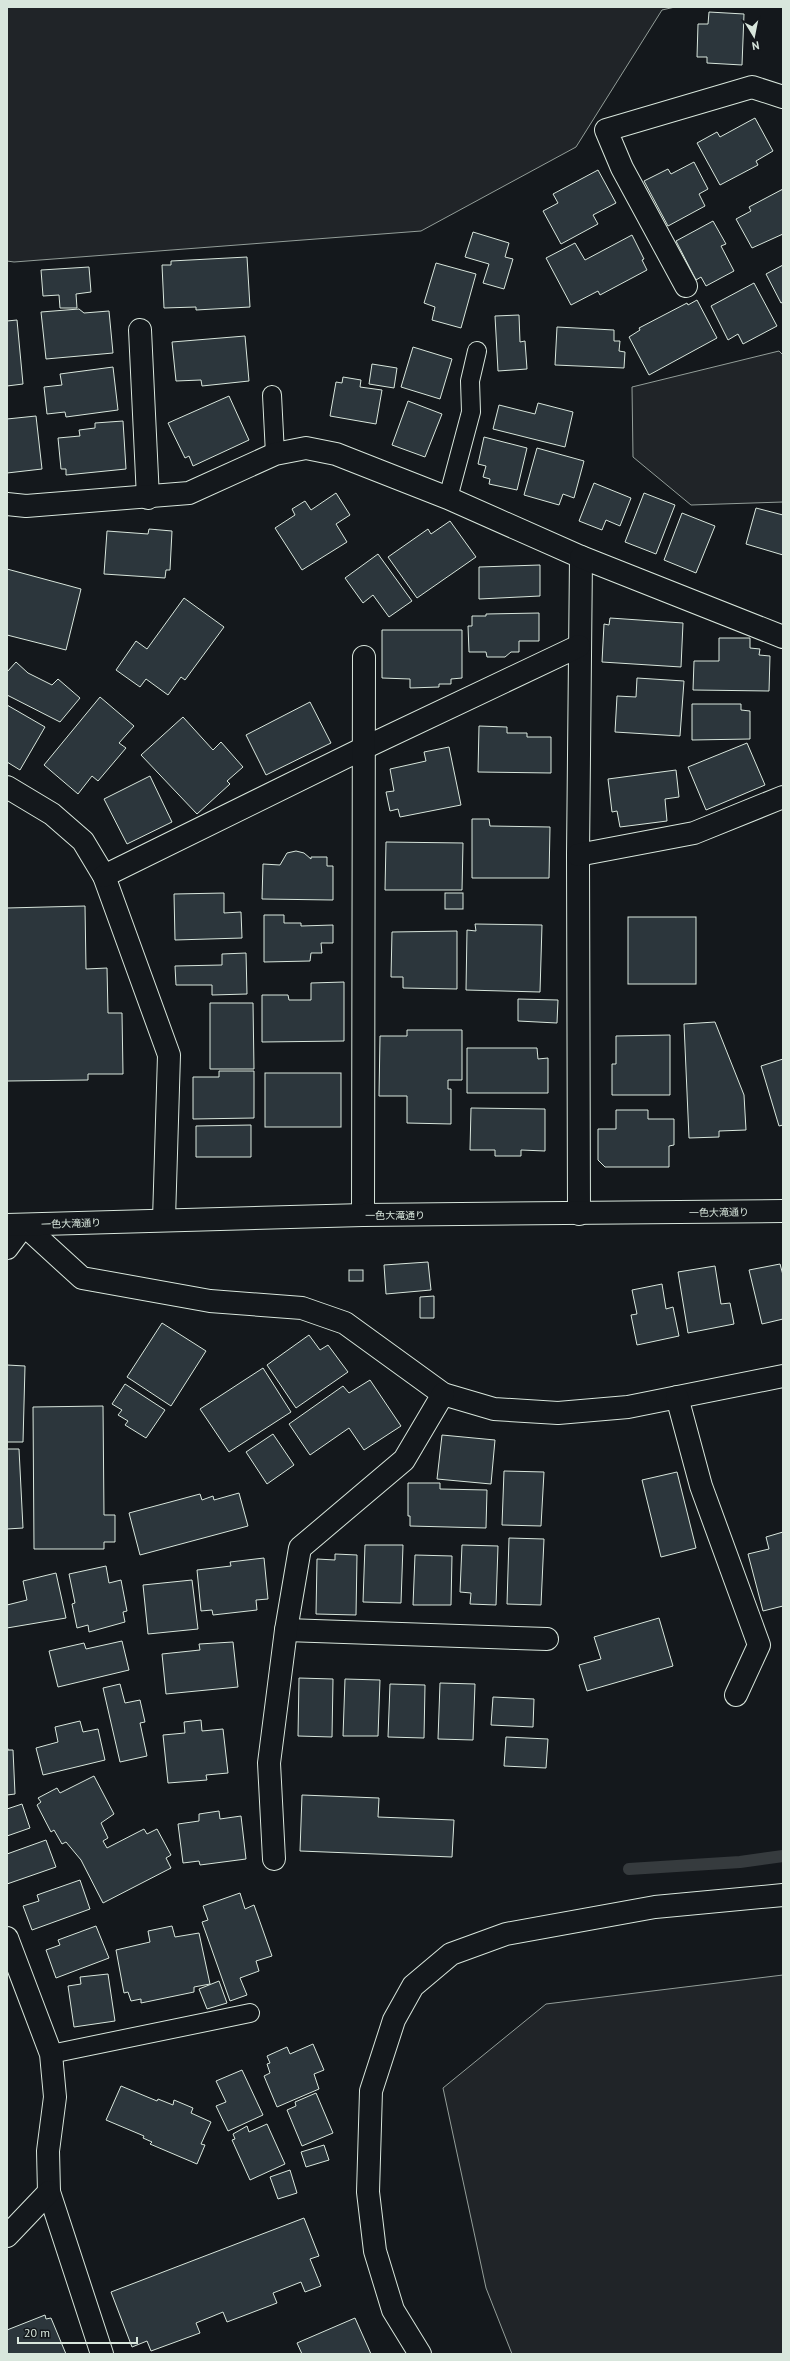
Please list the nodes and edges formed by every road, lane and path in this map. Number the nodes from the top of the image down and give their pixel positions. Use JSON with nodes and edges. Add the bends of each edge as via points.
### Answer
{"nodes":[{"id":1,"x":783,"y":97,"type":"edge"},
{"id":2,"x":686,"y":286,"type":"dead end"},
{"id":3,"x":140,"y":330,"type":"dead end"},
{"id":4,"x":477,"y":351,"type":"dead end"},
{"id":5,"x":272,"y":395,"type":"dead end"},
{"id":6,"x":275,"y":454,"type":"junction"},
{"id":7,"x":148,"y":498,"type":"junction"},
{"id":8,"x":448,"y":498,"type":"junction"},
{"id":9,"x":7,"y":504,"type":"edge"},
{"id":10,"x":581,"y":557,"type":"junction"},
{"id":11,"x":783,"y":637,"type":"edge"},
{"id":12,"x":579,"y":646,"type":"junction"},
{"id":13,"x":364,"y":657,"type":"dead end"},
{"id":14,"x":364,"y":748,"type":"junction"},
{"id":15,"x":7,"y":787,"type":"edge"},
{"id":16,"x":783,"y":797,"type":"edge"},
{"id":17,"x":578,"y":855,"type":"junction"},
{"id":18,"x":104,"y":876,"type":"junction"},
{"id":19,"x":783,"y":1211,"type":"edge"},
{"id":20,"x":579,"y":1214,"type":"junction"},
{"id":21,"x":363,"y":1215,"type":"junction"},
{"id":22,"x":164,"y":1219,"type":"junction"},
{"id":23,"x":16,"y":1225,"type":"edge"},
{"id":24,"x":7,"y":1248,"type":"edge"},
{"id":25,"x":783,"y":1376,"type":"edge"},
{"id":26,"x":443,"y":1394,"type":"junction"},
{"id":27,"x":677,"y":1397,"type":"junction"},
{"id":28,"x":286,"y":1630,"type":"junction"},
{"id":29,"x":547,"y":1639,"type":"dead end"},
{"id":30,"x":736,"y":1695,"type":"dead end"},
{"id":31,"x":274,"y":1859,"type":"dead end"},
{"id":32,"x":783,"y":1895,"type":"edge"},
{"id":33,"x":7,"y":1938,"type":"edge"},
{"id":34,"x":250,"y":2013,"type":"dead end"},
{"id":35,"x":51,"y":2054,"type":"junction"},
{"id":36,"x":49,"y":2192,"type":"junction"},
{"id":37,"x":7,"y":2236,"type":"edge"},
{"id":38,"x":102,"y":2354,"type":"edge"},
{"id":39,"x":420,"y":2354,"type":"edge"}],
"edges":[{"from":1,"to":2,"type":"street","via":[[752,87],[606,130],[622,168]]},
{"from":3,"to":7,"type":"street"},
{"from":4,"to":8,"type":"lane","via":[[470,381],[471,412]]},
{"from":5,"to":6,"type":"lane"},
{"from":6,"to":7,"type":"street","via":[[189,493]]},
{"from":6,"to":8,"type":"street","via":[[306,448],[336,454]]},
{"from":7,"to":9,"type":"street","via":[[26,506]]},
{"from":8,"to":10,"type":"street"},
{"from":10,"to":11,"type":"street"},
{"from":10,"to":12,"type":"street"},
{"from":12,"to":14,"type":"street"},
{"from":12,"to":17,"type":"street"},
{"from":13,"to":14,"type":"street"},
{"from":14,"to":18,"type":"street"},
{"from":14,"to":21,"type":"street"},
{"from":15,"to":18,"type":"street","via":[[52,814],[83,841]]},
{"from":16,"to":17,"type":"street","via":[[694,833]]},
{"from":17,"to":20,"type":"street"},
{"from":18,"to":22,"type":"street","via":[[169,1055]]},
{"from":19,"to":20,"type":"street","name":"一色大滝通り"},
{"from":20,"to":21,"type":"street","name":"一色大滝通り"},
{"from":21,"to":22,"type":"street","name":"一色大滝通り"},
{"from":22,"to":23,"type":"street","name":"一色大滝通り"},
{"from":23,"to":24,"type":"street"},
{"from":23,"to":26,"type":"street","via":[[82,1278],[210,1301],[302,1308],[345,1323]]},
{"from":25,"to":27,"type":"street"},
{"from":26,"to":27,"type":"street","via":[[494,1409],[558,1414],[628,1407]]},
{"from":26,"to":28,"type":"street","via":[[404,1460],[300,1548]]},
{"from":27,"to":30,"type":"street","via":[[701,1486],[759,1645]]},
{"from":28,"to":29,"type":"street"},
{"from":28,"to":31,"type":"street","via":[[268,1763]]},
{"from":32,"to":39,"type":"street","via":[[655,1907],[506,1934],[451,1954],[413,1986],[394,2020],[371,2091],[368,2192],[375,2251],[393,2310]]},
{"from":33,"to":35,"type":"street"},
{"from":34,"to":35,"type":"lane"},
{"from":35,"to":36,"type":"street","via":[[55,2097],[48,2152]]},
{"from":36,"to":37,"type":"street"},
{"from":36,"to":38,"type":"street"}]}
